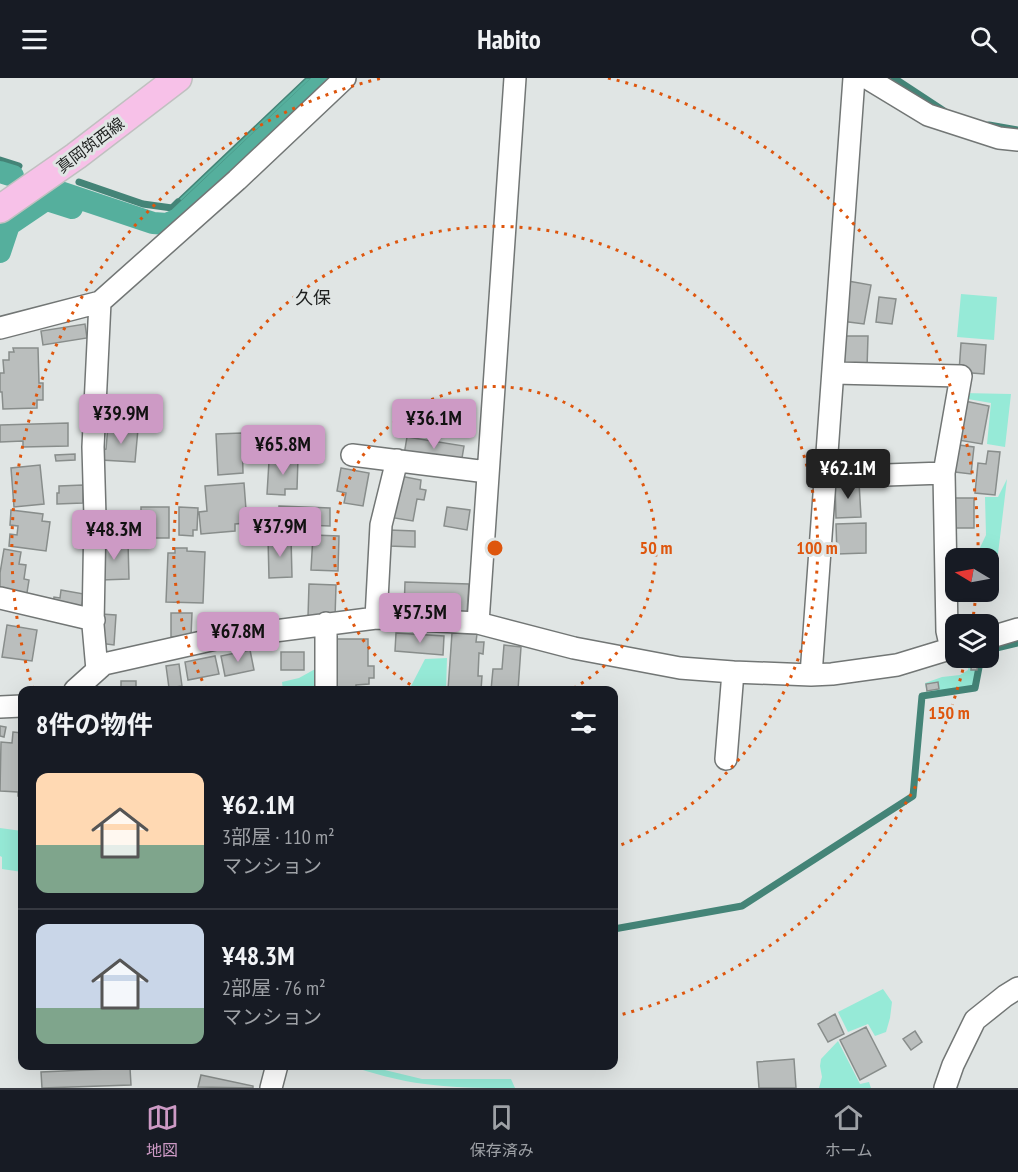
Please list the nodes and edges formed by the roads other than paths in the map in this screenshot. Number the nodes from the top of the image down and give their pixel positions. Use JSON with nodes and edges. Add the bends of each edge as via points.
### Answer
{"nodes":[{"id":1,"x":178,"y":78,"type":"edge"},
{"id":2,"x":345,"y":78,"type":"edge"},
{"id":3,"x":515,"y":78,"type":"edge"},
{"id":4,"x":854,"y":78,"type":"edge"},
{"id":5,"x":867,"y":78,"type":"edge"},
{"id":6,"x":1018,"y":140,"type":"edge"},
{"id":7,"x":0,"y":209,"type":"edge"},
{"id":8,"x":100,"y":302,"type":"junction"},
{"id":9,"x":0,"y":328,"type":"edge"},
{"id":10,"x":834,"y":373,"type":"junction"},
{"id":11,"x":352,"y":454,"type":"dead end"},
{"id":12,"x":397,"y":460,"type":"junction"},
{"id":13,"x":487,"y":472,"type":"junction"},
{"id":14,"x":944,"y":473,"type":"junction"},
{"id":15,"x":886,"y":475,"type":"dead end"},
{"id":16,"x":0,"y":598,"type":"edge"},
{"id":17,"x":947,"y":614,"type":"edge"},
{"id":18,"x":376,"y":618,"type":"junction"},
{"id":19,"x":94,"y":620,"type":"junction"},
{"id":20,"x":326,"y":623,"type":"junction"},
{"id":21,"x":478,"y":623,"type":"junction"},
{"id":22,"x":1018,"y":629,"type":"edge"},
{"id":23,"x":999,"y":635,"type":"edge"},
{"id":24,"x":945,"y":650,"type":"edge"},
{"id":25,"x":97,"y":670,"type":"junction"},
{"id":26,"x":733,"y":672,"type":"junction"},
{"id":27,"x":811,"y":675,"type":"junction"},
{"id":28,"x":79,"y":686,"type":"edge"},
{"id":29,"x":326,"y":686,"type":"edge"},
{"id":30,"x":18,"y":706,"type":"edge"},
{"id":31,"x":0,"y":707,"type":"edge"},
{"id":32,"x":726,"y":759,"type":"dead end"},
{"id":33,"x":1018,"y":988,"type":"edge"},
{"id":34,"x":276,"y":1070,"type":"edge"},
{"id":35,"x":271,"y":1088,"type":"edge"},
{"id":36,"x":945,"y":1088,"type":"edge"}],
"edges":[{"from":1,"to":7,"type":"main road","name":"真岡筑西線"},
{"from":2,"to":8,"type":"street"},
{"from":3,"to":13,"type":"street"},
{"from":4,"to":10,"type":"street"},
{"from":5,"to":6,"type":"street","via":[[928,115],[999,138]]},
{"from":8,"to":9,"type":"street"},
{"from":8,"to":19,"type":"street","via":[[93,447]]},
{"from":10,"to":14,"type":"street","via":[[961,376]]},
{"from":10,"to":27,"type":"street"},
{"from":11,"to":12,"type":"street"},
{"from":12,"to":13,"type":"street"},
{"from":12,"to":18,"type":"street","via":[[381,525]]},
{"from":13,"to":21,"type":"street"},
{"from":14,"to":15,"type":"street"},
{"from":14,"to":17,"type":"street"},
{"from":16,"to":19,"type":"street"},
{"from":18,"to":20,"type":"street"},
{"from":18,"to":21,"type":"street"},
{"from":19,"to":25,"type":"street"},
{"from":20,"to":25,"type":"street","via":[[220,638],[104,664]]},
{"from":20,"to":29,"type":"street"},
{"from":21,"to":26,"type":"street","via":[[574,648],[680,668]]},
{"from":22,"to":23,"type":"street"},
{"from":24,"to":27,"type":"street","via":[[897,665]]},
{"from":25,"to":28,"type":"street"},
{"from":26,"to":27,"type":"street"},
{"from":26,"to":32,"type":"street"},
{"from":30,"to":31,"type":"street"},
{"from":33,"to":36,"type":"street","via":[[975,1020]]},
{"from":34,"to":35,"type":"street"}]}
